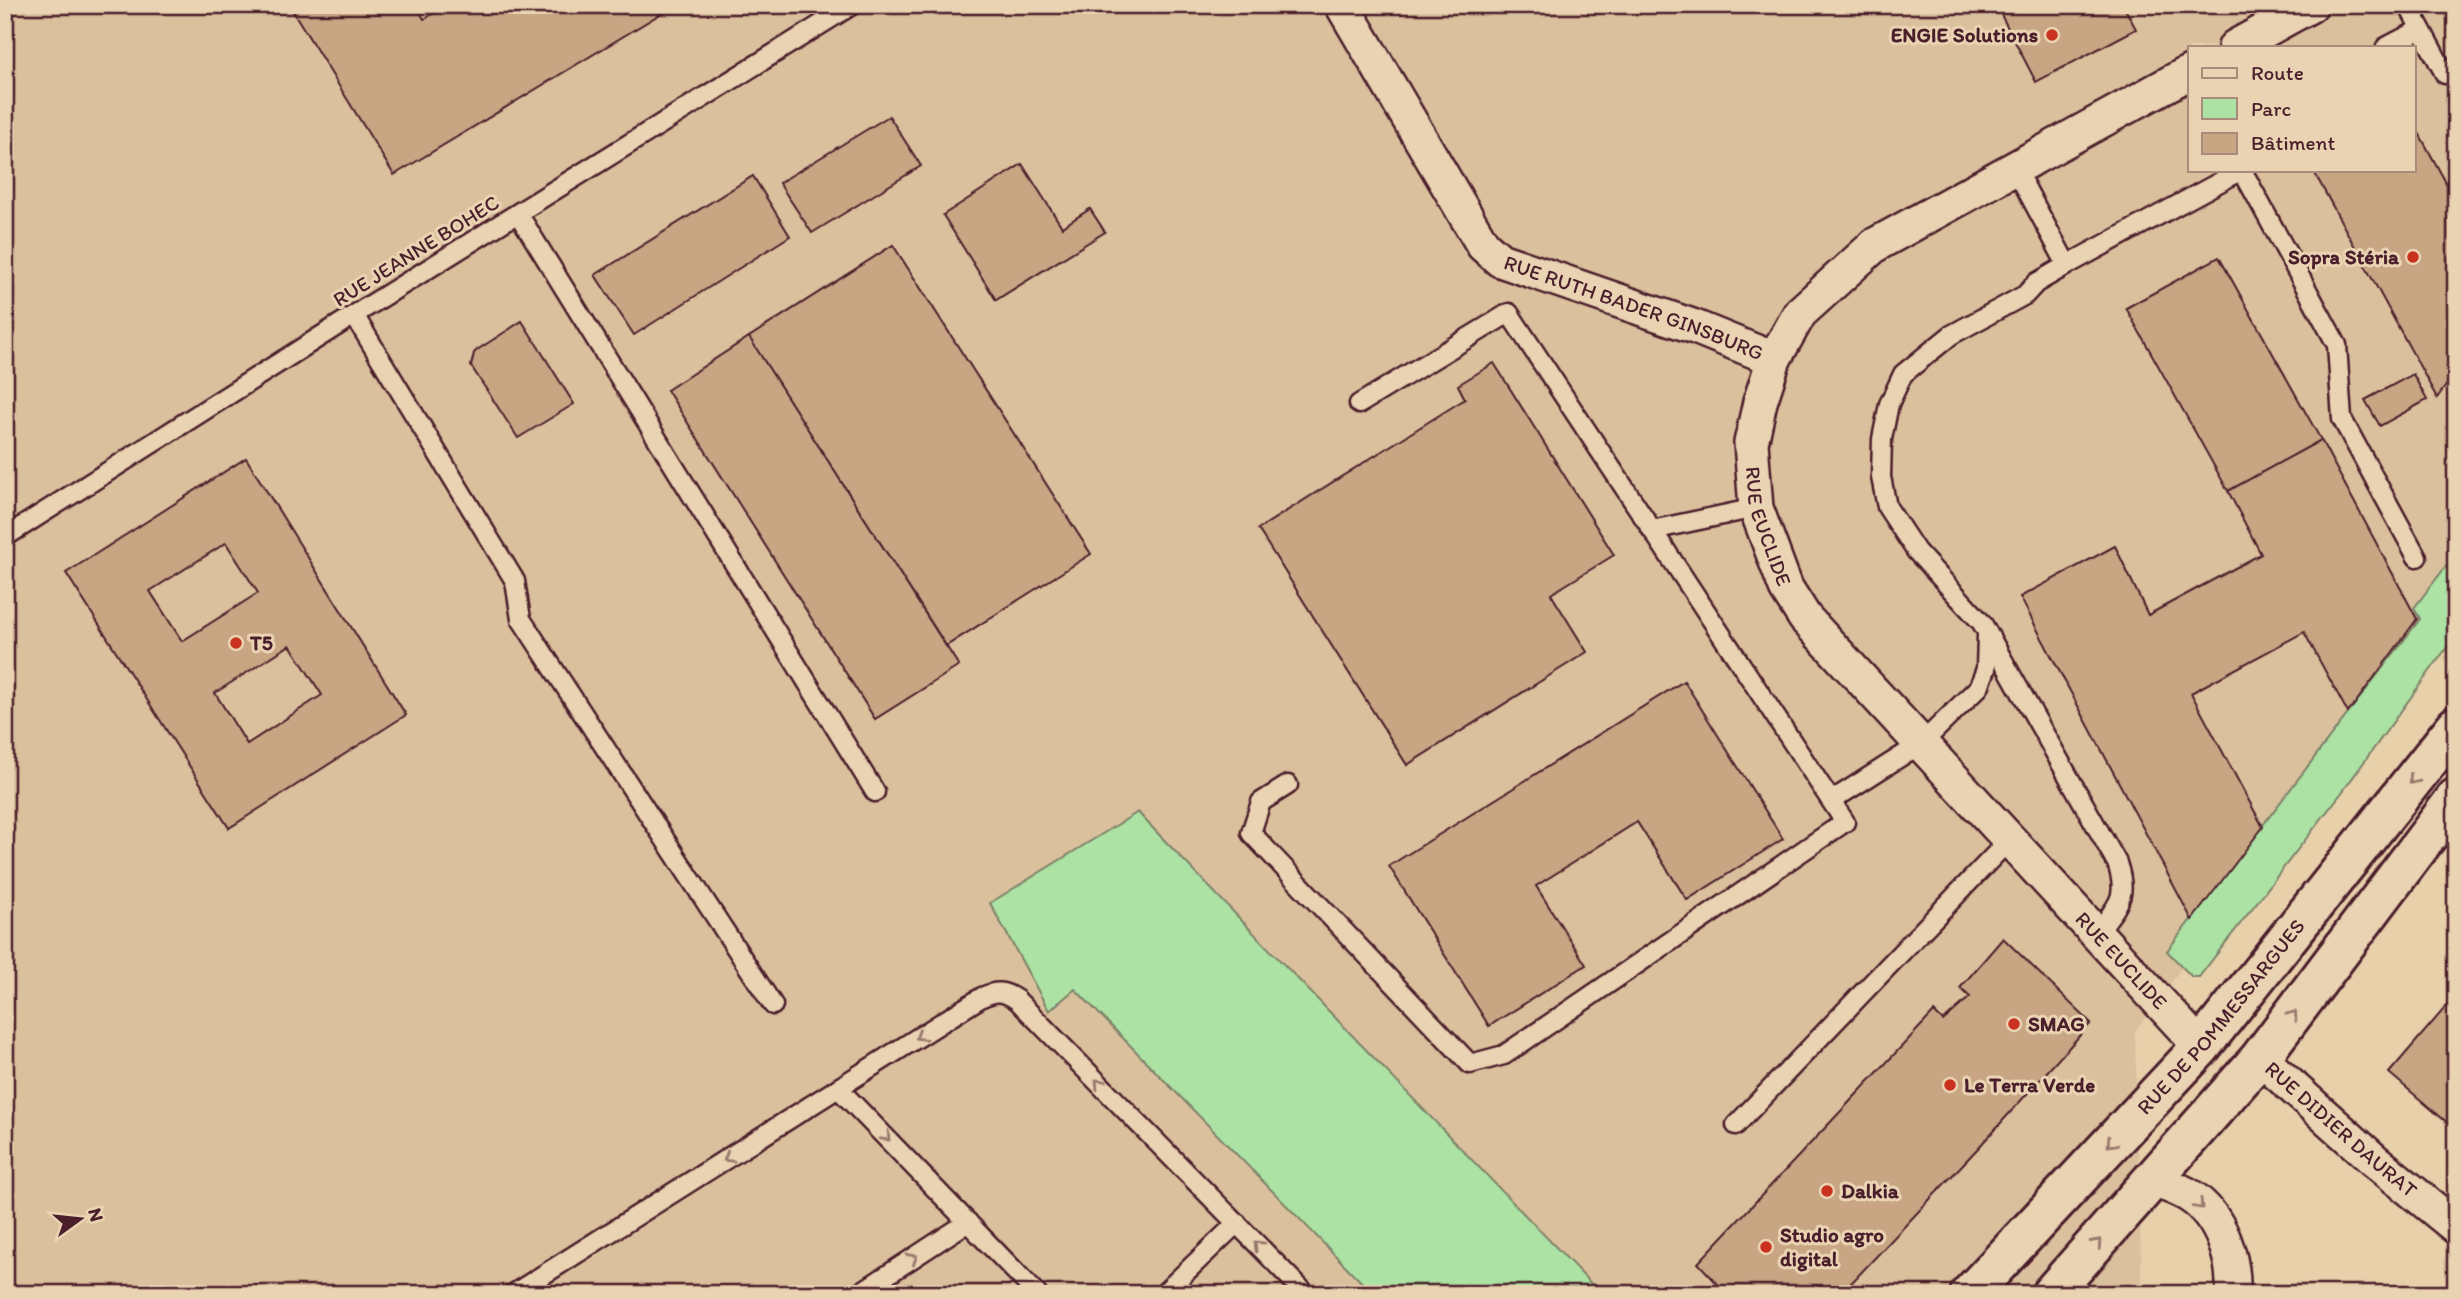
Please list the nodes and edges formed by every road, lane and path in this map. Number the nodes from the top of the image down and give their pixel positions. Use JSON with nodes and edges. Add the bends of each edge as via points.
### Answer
{"nodes":[{"id":1,"x":852,"y":5,"type":"edge"},
{"id":2,"x":1342,"y":5,"type":"edge"},
{"id":3,"x":2311,"y":5,"type":"edge"},
{"id":4,"x":2408,"y":5,"type":"edge"},
{"id":5,"x":2264,"y":16,"type":"edge"},
{"id":6,"x":2420,"y":30,"type":"junction"},
{"id":7,"x":2236,"y":46,"type":"edge"},
{"id":8,"x":2388,"y":46,"type":"edge"},
{"id":9,"x":2456,"y":67,"type":"edge"},
{"id":10,"x":2188,"y":73,"type":"edge"},
{"id":11,"x":2015,"y":168,"type":"junction"},
{"id":12,"x":2238,"y":172,"type":"edge"},
{"id":13,"x":2243,"y":172,"type":"edge"},
{"id":14,"x":519,"y":215,"type":"junction"},
{"id":15,"x":2067,"y":265,"type":"junction"},
{"id":16,"x":355,"y":316,"type":"junction"},
{"id":17,"x":1774,"y":359,"type":"junction"},
{"id":18,"x":1359,"y":404,"type":"dead end"},
{"id":19,"x":1756,"y":508,"type":"junction"},
{"id":20,"x":1652,"y":530,"type":"junction"},
{"id":21,"x":5,"y":537,"type":"edge"},
{"id":22,"x":2417,"y":557,"type":"dead end"},
{"id":23,"x":1987,"y":633,"type":"junction"},
{"id":24,"x":2456,"y":726,"type":"edge"},
{"id":25,"x":1922,"y":743,"type":"junction"},
{"id":26,"x":1288,"y":785,"type":"dead end"},
{"id":27,"x":875,"y":792,"type":"dead end"},
{"id":28,"x":2456,"y":798,"type":"edge"},
{"id":29,"x":1831,"y":801,"type":"junction"},
{"id":30,"x":2010,"y":839,"type":"junction"},
{"id":31,"x":2097,"y":933,"type":"junction"},
{"id":32,"x":772,"y":1005,"type":"dead end"},
{"id":33,"x":2201,"y":1047,"type":"junction"},
{"id":34,"x":2260,"y":1058,"type":"junction"},
{"id":35,"x":838,"y":1088,"type":"junction"},
{"id":36,"x":1737,"y":1125,"type":"dead end"},
{"id":37,"x":2154,"y":1180,"type":"junction"},
{"id":38,"x":968,"y":1222,"type":"junction"},
{"id":39,"x":1237,"y":1223,"type":"junction"},
{"id":40,"x":2456,"y":1227,"type":"edge"},
{"id":41,"x":513,"y":1294,"type":"edge"},
{"id":42,"x":858,"y":1294,"type":"edge"},
{"id":43,"x":1037,"y":1294,"type":"edge"},
{"id":44,"x":1163,"y":1294,"type":"edge"},
{"id":45,"x":1306,"y":1294,"type":"edge"},
{"id":46,"x":1970,"y":1294,"type":"edge"},
{"id":47,"x":2051,"y":1294,"type":"edge"},
{"id":48,"x":2232,"y":1294,"type":"edge"}],
"edges":[{"from":1,"to":14,"type":"lane","name":"RUE JEANNE BOHEC"},
{"from":2,"to":17,"type":"street","name":"RUE RUTH BADER GINSBURG","via":[[1483,245],[1500,260]]},
{"from":3,"to":5,"type":"street"},
{"from":4,"to":6,"type":"lane"},
{"from":5,"to":7,"type":"street"},
{"from":6,"to":8,"type":"lane"},
{"from":6,"to":9,"type":"lane","via":[[2445,74]]},
{"from":10,"to":11,"type":"street","name":"RUE EUCLIDE"},
{"from":11,"to":15,"type":"lane"},
{"from":11,"to":17,"type":"street","name":"RUE EUCLIDE","via":[[1875,245],[1800,313]]},
{"from":12,"to":15,"type":"lane"},
{"from":13,"to":22,"type":"lane","via":[[2337,345],[2342,419]]},
{"from":14,"to":16,"type":"lane","name":"RUE JEANNE BOHEC"},
{"from":14,"to":27,"type":"lane"},
{"from":15,"to":23,"type":"lane","via":[[1925,355],[1903,374],[1889,404],[1881,477],[1887,507],[1916,551]]},
{"from":16,"to":21,"type":"lane","name":"RUE JEANNE BOHEC"},
{"from":16,"to":32,"type":"lane","via":[[516,581],[521,619]]},
{"from":17,"to":19,"type":"street","name":"RUE EUCLIDE","via":[[1752,443]]},
{"from":18,"to":20,"type":"lane","via":[[1509,313]]},
{"from":19,"to":20,"type":"lane"},
{"from":19,"to":25,"type":"street","name":"RUE EUCLIDE","via":[[1786,588],[1805,618]]},
{"from":20,"to":29,"type":"lane"},
{"from":23,"to":25,"type":"lane","via":[[1986,669],[1979,687]]},
{"from":23,"to":31,"type":"lane","via":[[2118,863],[2122,897]]},
{"from":24,"to":33,"type":"main road","name":"RUE DE POMMESSARGUES","one_way":true},
{"from":25,"to":29,"type":"lane"},
{"from":25,"to":30,"type":"street","name":"RUE EUCLIDE"},
{"from":26,"to":29,"type":"lane","via":[[1261,802],[1251,833],[1470,1064],[1504,1055],[1844,822]]},
{"from":34,"to":28,"type":"main road","one_way":true},
{"from":30,"to":31,"type":"street","name":"RUE EUCLIDE"},
{"from":30,"to":36,"type":"lane"},
{"from":31,"to":33,"type":"street","name":"RUE EUCLIDE"},
{"from":33,"to":46,"type":"main road","name":"RUE DE POMMESSARGUES","one_way":true},
{"from":34,"to":37,"type":"main road"},
{"from":34,"to":40,"type":"street","name":"RUE DIDIER DAURAT"},
{"from":35,"to":38,"type":"lane","one_way":true},
{"from":39,"to":35,"type":"lane","one_way":true,"via":[[1006,992],[982,997]]},
{"from":35,"to":41,"type":"lane","one_way":true},
{"from":47,"to":37,"type":"main road","one_way":true},
{"from":37,"to":48,"type":"street","one_way":true,"via":[[2191,1196],[2216,1225],[2231,1260]]},
{"from":42,"to":38,"type":"lane","one_way":true},
{"from":38,"to":43,"type":"lane"},
{"from":39,"to":44,"type":"lane"},
{"from":45,"to":39,"type":"lane","one_way":true}]}
